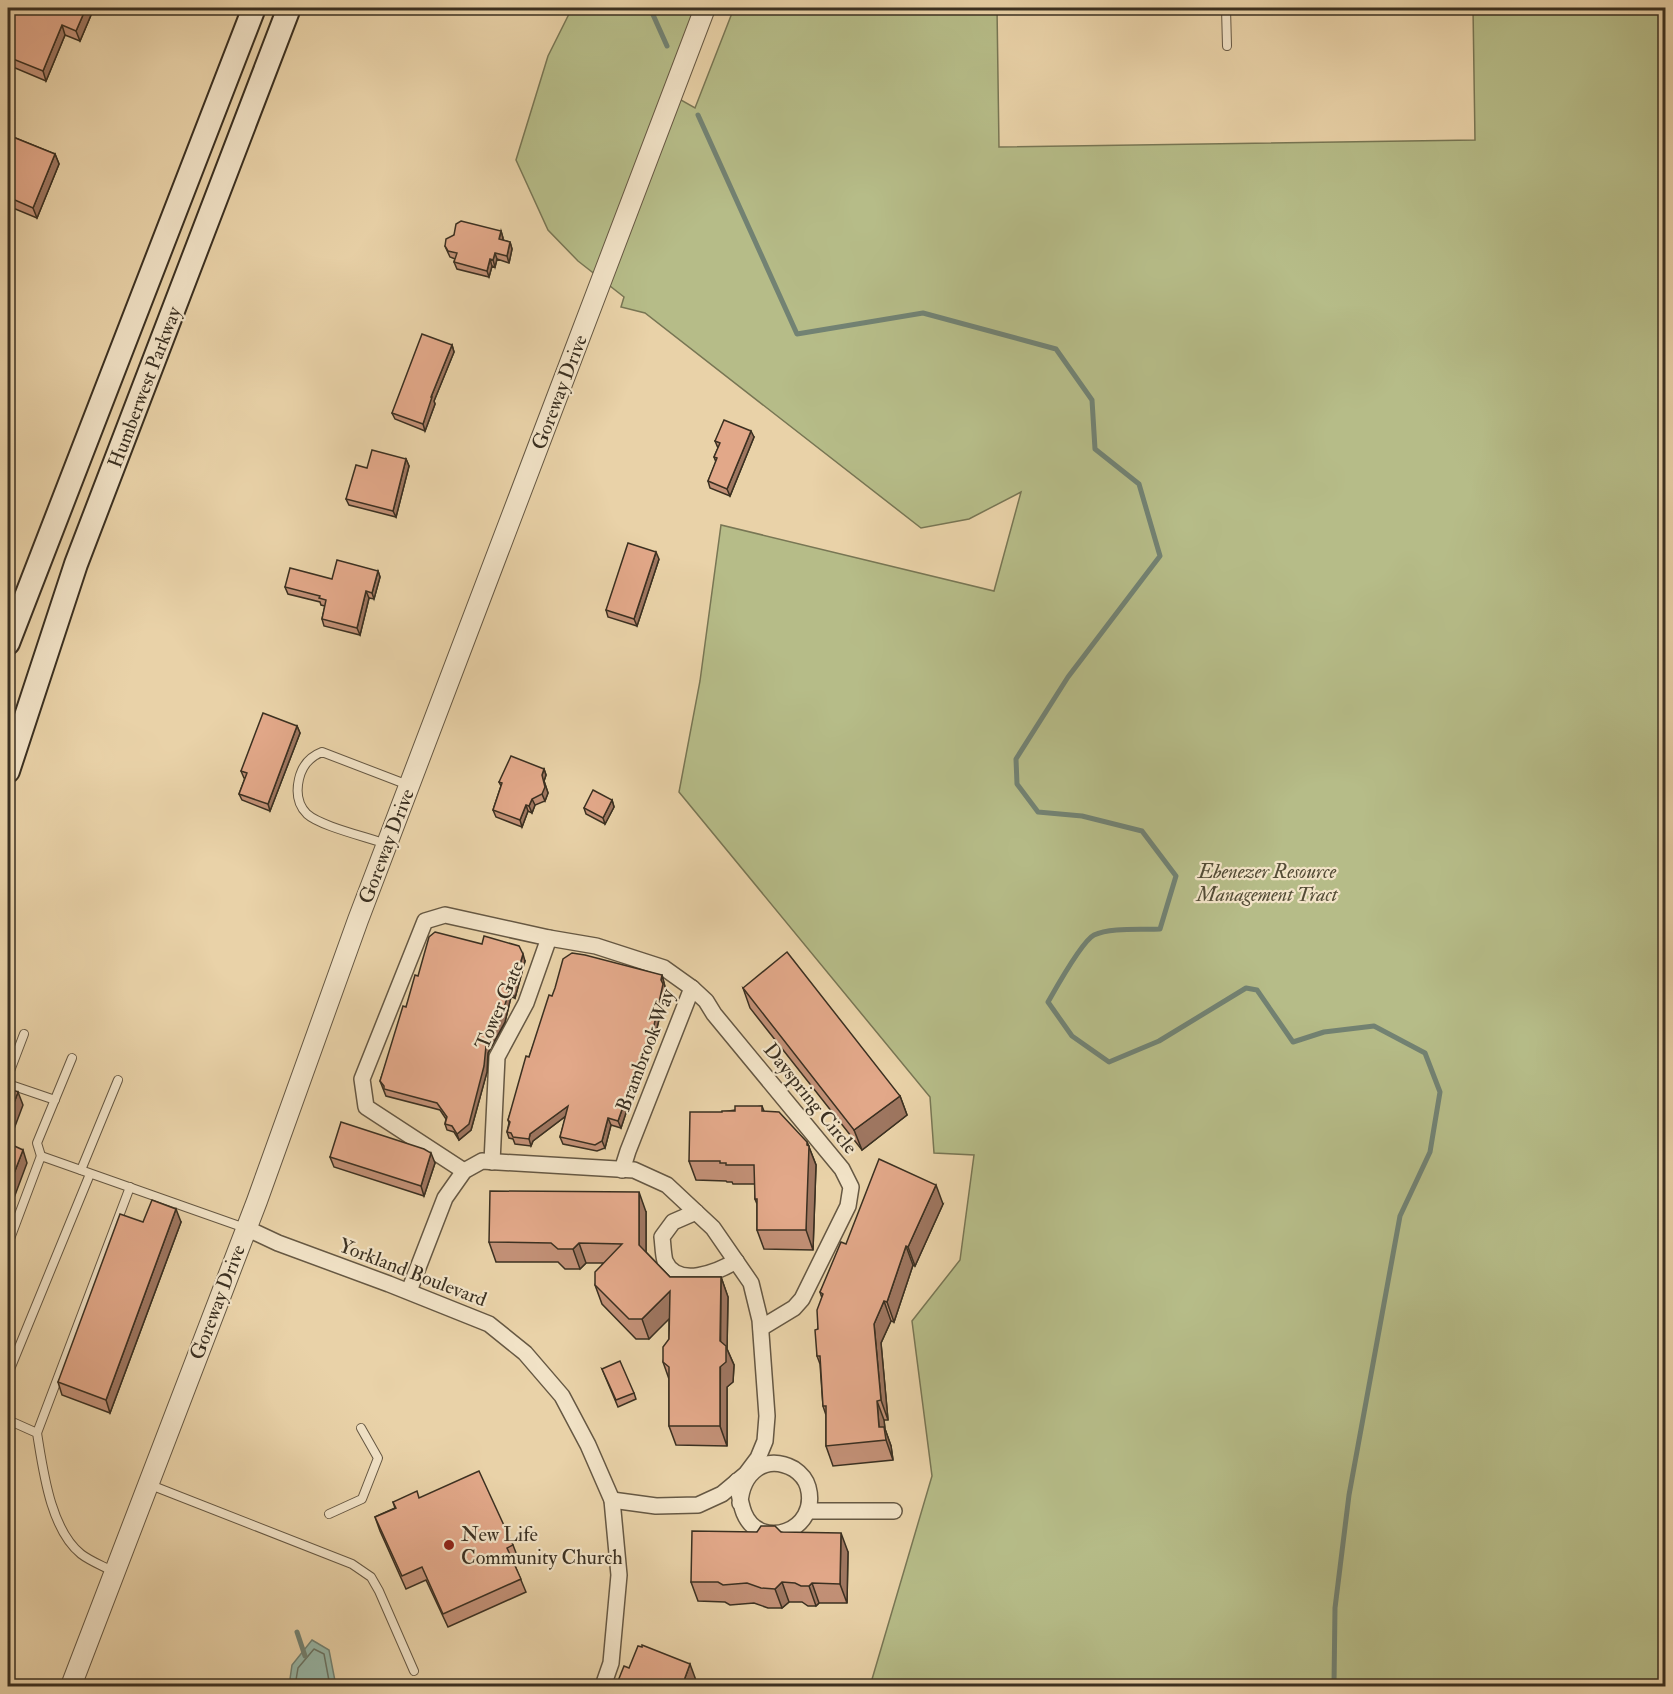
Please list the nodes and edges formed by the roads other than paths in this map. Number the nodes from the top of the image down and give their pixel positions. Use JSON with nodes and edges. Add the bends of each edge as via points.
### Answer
{"nodes":[{"id":1,"x":254,"y":8,"type":"edge"},
{"id":2,"x":290,"y":8,"type":"edge"},
{"id":3,"x":705,"y":8,"type":"edge"},
{"id":4,"x":1227,"y":8,"type":"edge"},
{"id":5,"x":1227,"y":46,"type":"dead end"},
{"id":6,"x":8,"y":643,"type":"edge"},
{"id":7,"x":8,"y":771,"type":"edge"},
{"id":8,"x":409,"y":786,"type":"junction"},
{"id":9,"x":387,"y":844,"type":"junction"},
{"id":10,"x":549,"y":938,"type":"junction"},
{"id":11,"x":692,"y":988,"type":"junction"},
{"id":12,"x":24,"y":1034,"type":"dead end"},
{"id":13,"x":72,"y":1058,"type":"dead end"},
{"id":14,"x":8,"y":1076,"type":"edge"},
{"id":15,"x":118,"y":1080,"type":"dead end"},
{"id":16,"x":8,"y":1084,"type":"edge"},
{"id":17,"x":55,"y":1100,"type":"junction"},
{"id":18,"x":41,"y":1156,"type":"junction"},
{"id":19,"x":492,"y":1162,"type":"junction"},
{"id":20,"x":81,"y":1170,"type":"junction"},
{"id":21,"x":622,"y":1170,"type":"junction"},
{"id":22,"x":464,"y":1171,"type":"junction"},
{"id":23,"x":90,"y":1174,"type":"junction"},
{"id":24,"x":130,"y":1187,"type":"junction"},
{"id":25,"x":696,"y":1212,"type":"junction"},
{"id":26,"x":246,"y":1228,"type":"junction"},
{"id":27,"x":8,"y":1244,"type":"edge"},
{"id":28,"x":736,"y":1261,"type":"junction"},
{"id":29,"x":409,"y":1291,"type":"junction"},
{"id":30,"x":761,"y":1328,"type":"junction"},
{"id":31,"x":8,"y":1374,"type":"edge"},
{"id":32,"x":8,"y":1420,"type":"edge"},
{"id":33,"x":361,"y":1428,"type":"dead end"},
{"id":34,"x":37,"y":1433,"type":"junction"},
{"id":35,"x":769,"y":1464,"type":"junction"},
{"id":36,"x":753,"y":1465,"type":"junction"},
{"id":37,"x":737,"y":1481,"type":"junction"},
{"id":38,"x":147,"y":1484,"type":"junction"},
{"id":39,"x":612,"y":1500,"type":"junction"},
{"id":40,"x":740,"y":1503,"type":"junction"},
{"id":41,"x":808,"y":1511,"type":"junction"},
{"id":42,"x":894,"y":1512,"type":"dead end"},
{"id":43,"x":329,"y":1514,"type":"dead end"},
{"id":44,"x":114,"y":1572,"type":"junction"},
{"id":45,"x":414,"y":1671,"type":"dead end"},
{"id":46,"x":71,"y":1686,"type":"edge"},
{"id":47,"x":603,"y":1686,"type":"edge"}],
"edges":[{"from":1,"to":6,"type":"main road","name":"Humberwest Parkway"},
{"from":2,"to":7,"type":"main road","name":"Humberwest Parkway","via":[[76,564]]},
{"from":3,"to":8,"type":"street","name":"Goreway Drive"},
{"from":4,"to":5,"type":"lane"},
{"from":8,"to":9,"type":"street","name":"Goreway Drive"},
{"from":8,"to":9,"type":"lane","via":[[322,752],[306,763],[300,773],[299,802],[308,814]]},
{"from":9,"to":26,"type":"street","name":"Goreway Drive"},
{"from":10,"to":11,"type":"street","name":"Brambrook Way","via":[[596,946],[664,968]]},
{"from":10,"to":19,"type":"street","name":"Tower Gate","via":[[526,1003],[497,1057]]},
{"from":10,"to":22,"type":"street","name":"Brambrook Way","via":[[445,915],[425,921],[362,1079],[366,1107]]},
{"from":11,"to":21,"type":"street","name":"Brambrook Way"},
{"from":11,"to":30,"type":"street","name":"Dayspring Circle","via":[[706,1000],[842,1169],[851,1187],[848,1206],[802,1299]]},
{"from":12,"to":14,"type":"lane"},
{"from":13,"to":17,"type":"lane"},
{"from":15,"to":20,"type":"lane"},
{"from":16,"to":17,"type":"lane"},
{"from":17,"to":18,"type":"lane","via":[[37,1143]]},
{"from":18,"to":20,"type":"lane"},
{"from":18,"to":27,"type":"lane"},
{"from":19,"to":21,"type":"street"},
{"from":19,"to":22,"type":"street","via":[[482,1161]]},
{"from":20,"to":23,"type":"lane"},
{"from":21,"to":25,"type":"street","via":[[634,1170],[667,1185]]},
{"from":22,"to":29,"type":"street","via":[[445,1198]]},
{"from":23,"to":24,"type":"lane"},
{"from":23,"to":31,"type":"lane"},
{"from":24,"to":26,"type":"lane"},
{"from":24,"to":34,"type":"lane"},
{"from":25,"to":28,"type":"street","via":[[713,1228]]},
{"from":25,"to":28,"type":"street","via":[[673,1222],[663,1237],[666,1261],[676,1274],[693,1277]]},
{"from":26,"to":29,"type":"street","name":"Yorkland Boulevard"},
{"from":26,"to":38,"type":"street","name":"Goreway Drive"},
{"from":28,"to":30,"type":"street","via":[[751,1283]]},
{"from":29,"to":39,"type":"street","name":"Yorkland Boulevard","via":[[489,1323],[525,1353],[562,1396]]},
{"from":30,"to":36,"type":"street","via":[[767,1416],[765,1441]]},
{"from":32,"to":34,"type":"lane"},
{"from":33,"to":43,"type":"lane","via":[[378,1458],[362,1499]]},
{"from":34,"to":44,"type":"lane","via":[[45,1478],[61,1530],[80,1553]]},
{"from":35,"to":36,"type":"street"},
{"from":35,"to":40,"type":"street","via":[[747,1477]]},
{"from":35,"to":41,"type":"street","via":[[784,1464],[797,1471],[810,1496]]},
{"from":36,"to":37,"type":"street"},
{"from":37,"to":39,"type":"street","via":[[722,1494],[698,1504],[656,1506]]},
{"from":37,"to":40,"type":"street"},
{"from":38,"to":44,"type":"street","name":"Goreway Drive"},
{"from":38,"to":45,"type":"lane","via":[[352,1564],[371,1576]]},
{"from":39,"to":47,"type":"street","name":"Yorkland Boulevard","via":[[619,1575],[611,1663]]},
{"from":40,"to":41,"type":"street","via":[[753,1526],[778,1534],[802,1522]]},
{"from":41,"to":42,"type":"street"},
{"from":44,"to":46,"type":"street","name":"Goreway Drive"}]}
